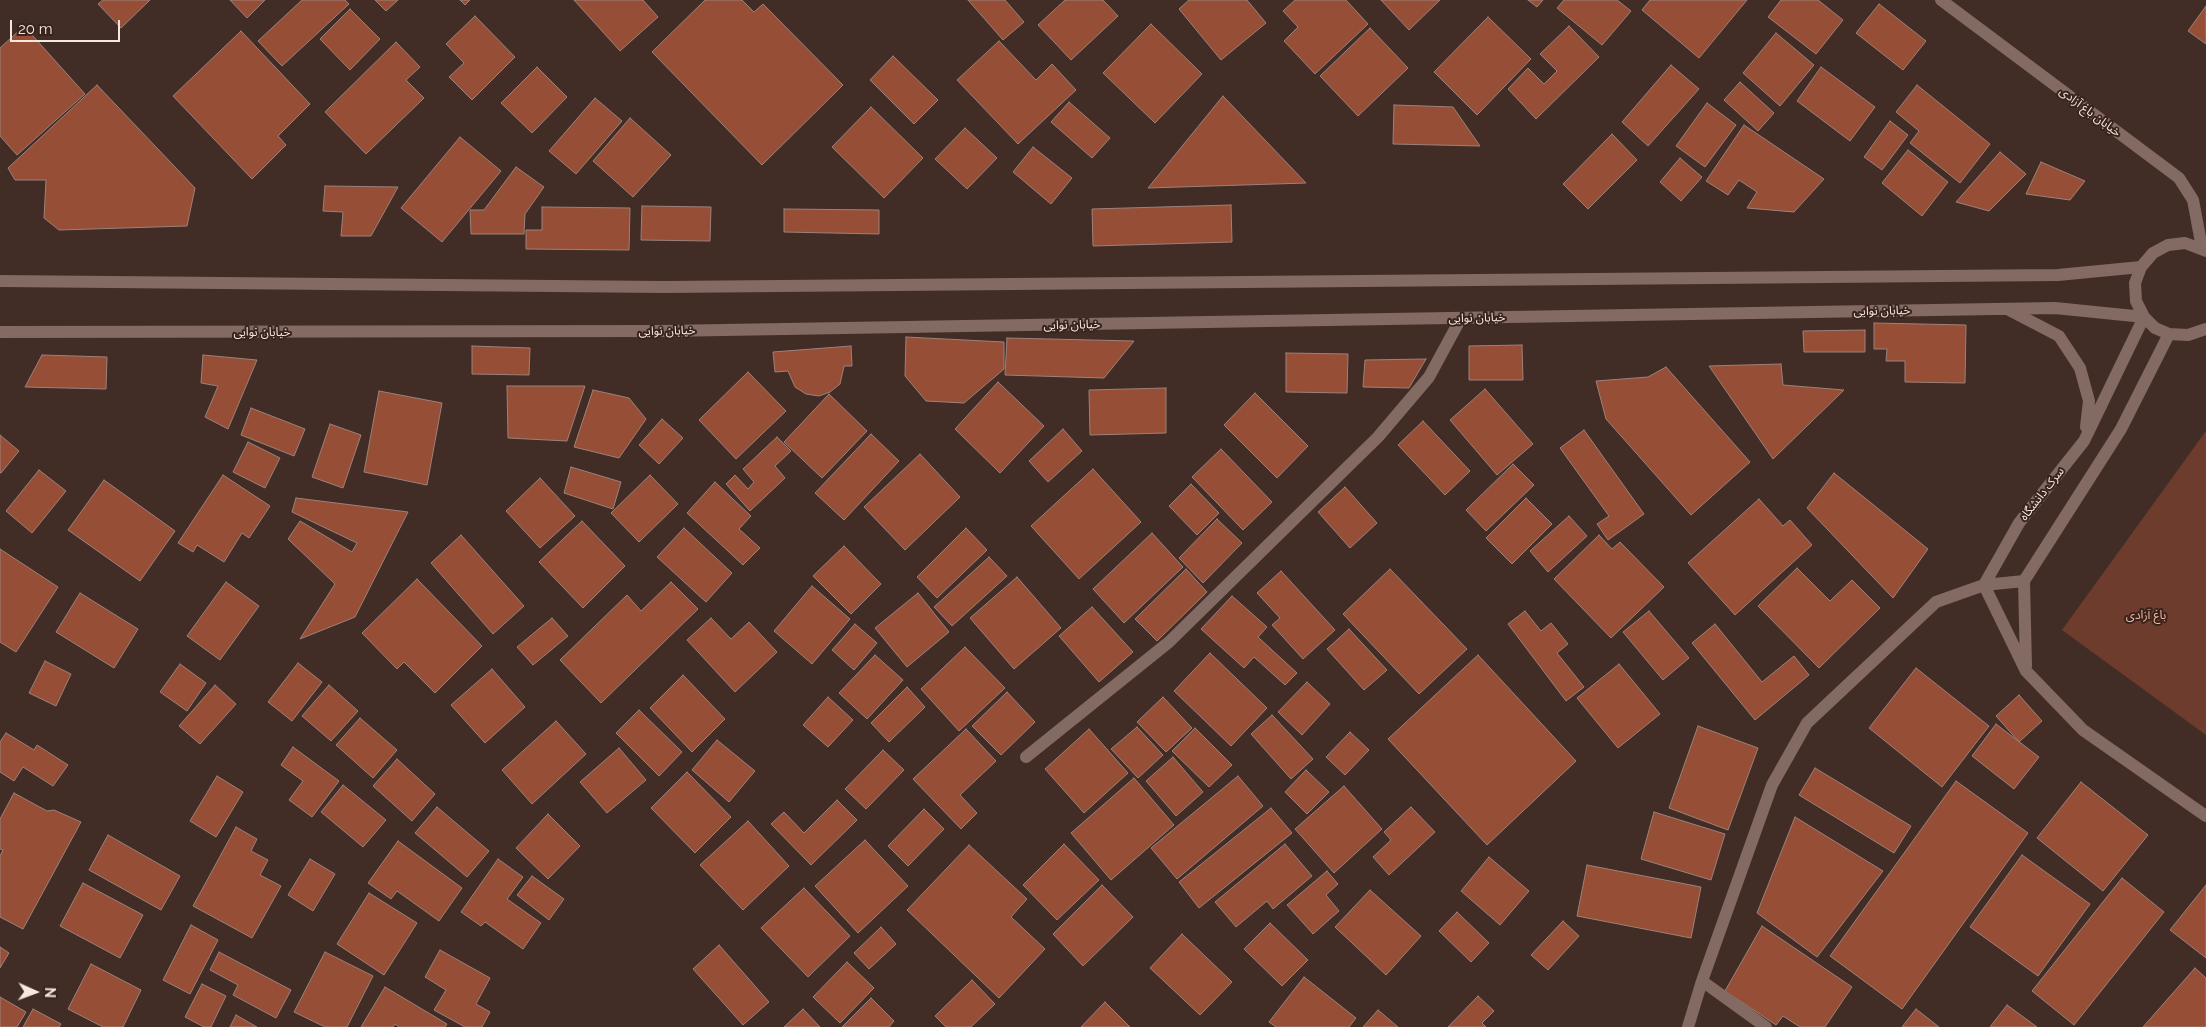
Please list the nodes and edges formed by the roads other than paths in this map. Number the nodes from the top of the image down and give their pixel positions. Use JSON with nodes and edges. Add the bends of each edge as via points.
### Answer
{"nodes":[{"id":1,"x":1941,"y":0,"type":"edge"},
{"id":2,"x":2204,"y":250,"type":"edge"},
{"id":3,"x":2141,"y":267,"type":"junction"},
{"id":4,"x":0,"y":281,"type":"edge"},
{"id":5,"x":2007,"y":309,"type":"junction"},
{"id":6,"x":2144,"y":317,"type":"junction"},
{"id":7,"x":1461,"y":318,"type":"junction"},
{"id":8,"x":2206,"y":328,"type":"edge"},
{"id":9,"x":0,"y":332,"type":"edge"},
{"id":10,"x":2169,"y":334,"type":"junction"},
{"id":11,"x":2084,"y":441,"type":"junction"},
{"id":12,"x":2024,"y":581,"type":"junction"},
{"id":13,"x":1984,"y":585,"type":"junction"},
{"id":14,"x":2026,"y":671,"type":"junction"},
{"id":15,"x":1026,"y":757,"type":"dead end"},
{"id":16,"x":2206,"y":816,"type":"edge"},
{"id":17,"x":1702,"y":981,"type":"junction"},
{"id":18,"x":1688,"y":1027,"type":"edge"},
{"id":19,"x":1766,"y":1027,"type":"edge"}],
"edges":[{"from":1,"to":2,"type":"street","name":"خیابان باغ آزادی","via":[[2179,178],[2193,200]]},
{"from":2,"to":3,"type":"street","via":[[2185,243],[2168,245],[2153,253]]},
{"from":3,"to":4,"type":"street","via":[[2058,275],[674,287]]},
{"from":3,"to":6,"type":"street","via":[[2135,284],[2136,301]]},
{"from":5,"to":6,"type":"street","name":"خیابان نوایی","via":[[2056,308]]},
{"from":5,"to":7,"type":"street","name":"خیابان نوایی"},
{"from":5,"to":11,"type":"street","via":[[2059,336],[2080,368],[2089,401]]},
{"from":6,"to":10,"type":"street","via":[[2155,328]]},
{"from":6,"to":11,"type":"street","name":"سرک دانشگاه"},
{"from":7,"to":9,"type":"street","name":"خیابان نوایی","via":[[663,331]]},
{"from":7,"to":15,"type":"street","via":[[1429,377],[1378,437],[1169,642]]},
{"from":8,"to":10,"type":"street","via":[[2188,336]]},
{"from":10,"to":12,"type":"street","via":[[2121,429]]},
{"from":11,"to":13,"type":"street","name":"سرک دانشگاه","via":[[2019,523]]},
{"from":12,"to":13,"type":"street"},
{"from":12,"to":14,"type":"street"},
{"from":13,"to":14,"type":"street"},
{"from":13,"to":17,"type":"street","via":[[1936,602],[1807,723],[1772,785]]},
{"from":14,"to":16,"type":"street","via":[[2083,730]]},
{"from":17,"to":18,"type":"street"},
{"from":17,"to":19,"type":"street"}]}
